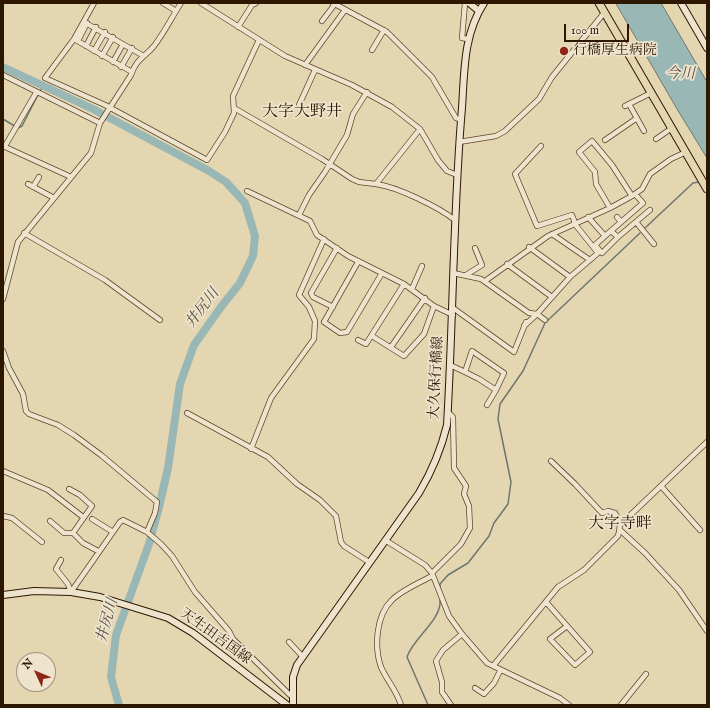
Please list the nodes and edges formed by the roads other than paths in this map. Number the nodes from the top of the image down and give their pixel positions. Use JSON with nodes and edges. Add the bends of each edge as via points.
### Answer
{"nodes":[{"id":1,"x":94,"y":3,"type":"edge"},
{"id":2,"x":163,"y":3,"type":"edge"},
{"id":3,"x":181,"y":3,"type":"edge"},
{"id":4,"x":256,"y":3,"type":"edge"},
{"id":5,"x":464,"y":3,"type":"edge"},
{"id":6,"x":469,"y":3,"type":"edge"},
{"id":7,"x":484,"y":3,"type":"edge"},
{"id":8,"x":598,"y":3,"type":"edge"},
{"id":9,"x":681,"y":3,"type":"edge"},
{"id":10,"x":203,"y":4,"type":"edge"},
{"id":11,"x":334,"y":4,"type":"edge"},
{"id":12,"x":345,"y":10,"type":"junction"},
{"id":13,"x":479,"y":10,"type":"junction"},
{"id":14,"x":176,"y":11,"type":"junction"},
{"id":15,"x":604,"y":13,"type":"junction"},
{"id":16,"x":322,"y":21,"type":"dead end"},
{"id":17,"x":86,"y":23,"type":"junction"},
{"id":18,"x":96,"y":27,"type":"junction"},
{"id":19,"x":238,"y":27,"type":"junction"},
{"id":20,"x":384,"y":30,"type":"junction"},
{"id":21,"x":105,"y":32,"type":"junction"},
{"id":22,"x":113,"y":37,"type":"junction"},
{"id":23,"x":468,"y":39,"type":"junction"},
{"id":24,"x":76,"y":40,"type":"junction"},
{"id":25,"x":259,"y":40,"type":"junction"},
{"id":26,"x":123,"y":44,"type":"junction"},
{"id":27,"x":706,"y":45,"type":"edge"},
{"id":28,"x":86,"y":46,"type":"junction"},
{"id":29,"x":132,"y":48,"type":"junction"},
{"id":30,"x":372,"y":50,"type":"dead end"},
{"id":31,"x":94,"y":51,"type":"junction"},
{"id":32,"x":142,"y":55,"type":"junction"},
{"id":33,"x":102,"y":56,"type":"junction"},
{"id":34,"x":113,"y":62,"type":"junction"},
{"id":35,"x":305,"y":65,"type":"junction"},
{"id":36,"x":121,"y":67,"type":"junction"},
{"id":37,"x":315,"y":70,"type":"junction"},
{"id":38,"x":132,"y":72,"type":"junction"},
{"id":39,"x":3,"y":76,"type":"edge"},
{"id":40,"x":367,"y":92,"type":"junction"},
{"id":41,"x":651,"y":92,"type":"junction"},
{"id":42,"x":36,"y":93,"type":"junction"},
{"id":43,"x":299,"y":105,"type":"dead end"},
{"id":44,"x":234,"y":108,"type":"junction"},
{"id":45,"x":109,"y":109,"type":"junction"},
{"id":46,"x":637,"y":118,"type":"junction"},
{"id":47,"x":461,"y":120,"type":"junction"},
{"id":48,"x":101,"y":122,"type":"junction"},
{"id":49,"x":672,"y":128,"type":"junction"},
{"id":50,"x":420,"y":129,"type":"junction"},
{"id":51,"x":644,"y":131,"type":"dead end"},
{"id":52,"x":656,"y":138,"type":"dead end"},
{"id":53,"x":605,"y":140,"type":"dead end"},
{"id":54,"x":459,"y":142,"type":"junction"},
{"id":55,"x":4,"y":146,"type":"edge"},
{"id":56,"x":541,"y":146,"type":"dead end"},
{"id":57,"x":686,"y":152,"type":"junction"},
{"id":58,"x":330,"y":164,"type":"junction"},
{"id":59,"x":457,"y":175,"type":"junction"},
{"id":60,"x":39,"y":177,"type":"dead end"},
{"id":61,"x":71,"y":177,"type":"junction"},
{"id":62,"x":704,"y":183,"type":"edge"},
{"id":63,"x":28,"y":184,"type":"dead end"},
{"id":64,"x":376,"y":184,"type":"junction"},
{"id":65,"x":33,"y":187,"type":"junction"},
{"id":66,"x":247,"y":191,"type":"dead end"},
{"id":67,"x":633,"y":195,"type":"junction"},
{"id":68,"x":54,"y":198,"type":"junction"},
{"id":69,"x":610,"y":208,"type":"junction"},
{"id":70,"x":650,"y":210,"type":"dead end"},
{"id":71,"x":299,"y":215,"type":"junction"},
{"id":72,"x":628,"y":216,"type":"junction"},
{"id":73,"x":588,"y":217,"type":"junction"},
{"id":74,"x":617,"y":217,"type":"dead end"},
{"id":75,"x":456,"y":220,"type":"junction"},
{"id":76,"x":621,"y":222,"type":"junction"},
{"id":77,"x":574,"y":223,"type":"junction"},
{"id":78,"x":635,"y":223,"type":"junction"},
{"id":79,"x":611,"y":230,"type":"junction"},
{"id":80,"x":24,"y":233,"type":"junction"},
{"id":81,"x":552,"y":234,"type":"junction"},
{"id":82,"x":605,"y":236,"type":"junction"},
{"id":83,"x":618,"y":237,"type":"junction"},
{"id":84,"x":324,"y":239,"type":"junction"},
{"id":85,"x":654,"y":244,"type":"dead end"},
{"id":86,"x":337,"y":248,"type":"junction"},
{"id":87,"x":475,"y":248,"type":"dead end"},
{"id":88,"x":529,"y":248,"type":"junction"},
{"id":89,"x":590,"y":260,"type":"junction"},
{"id":90,"x":358,"y":262,"type":"junction"},
{"id":91,"x":507,"y":264,"type":"junction"},
{"id":92,"x":422,"y":266,"type":"dead end"},
{"id":93,"x":382,"y":273,"type":"junction"},
{"id":94,"x":453,"y":273,"type":"junction"},
{"id":95,"x":466,"y":275,"type":"junction"},
{"id":96,"x":570,"y":276,"type":"junction"},
{"id":97,"x":485,"y":280,"type":"junction"},
{"id":98,"x":404,"y":284,"type":"junction"},
{"id":99,"x":412,"y":288,"type":"junction"},
{"id":100,"x":552,"y":297,"type":"junction"},
{"id":101,"x":3,"y":298,"type":"edge"},
{"id":102,"x":425,"y":298,"type":"junction"},
{"id":103,"x":434,"y":306,"type":"junction"},
{"id":104,"x":332,"y":307,"type":"junction"},
{"id":105,"x":453,"y":312,"type":"junction"},
{"id":106,"x":537,"y":314,"type":"junction"},
{"id":107,"x":160,"y":320,"type":"dead end"},
{"id":108,"x":545,"y":320,"type":"dead end"},
{"id":109,"x":372,"y":336,"type":"junction"},
{"id":110,"x":358,"y":340,"type":"dead end"},
{"id":111,"x":391,"y":348,"type":"junction"},
{"id":112,"x":3,"y":351,"type":"edge"},
{"id":113,"x":450,"y":365,"type":"junction"},
{"id":114,"x":466,"y":372,"type":"junction"},
{"id":115,"x":496,"y":390,"type":"junction"},
{"id":116,"x":487,"y":405,"type":"dead end"},
{"id":117,"x":448,"y":412,"type":"junction"},
{"id":118,"x":187,"y":413,"type":"dead end"},
{"id":119,"x":707,"y":442,"type":"edge"},
{"id":120,"x":251,"y":449,"type":"junction"},
{"id":121,"x":551,"y":461,"type":"dead end"},
{"id":122,"x":3,"y":471,"type":"edge"},
{"id":123,"x":661,"y":486,"type":"junction"},
{"id":124,"x":69,"y":488,"type":"dead end"},
{"id":125,"x":3,"y":516,"type":"edge"},
{"id":126,"x":83,"y":517,"type":"junction"},
{"id":127,"x":92,"y":519,"type":"dead end"},
{"id":128,"x":50,"y":521,"type":"dead end"},
{"id":129,"x":621,"y":524,"type":"junction"},
{"id":130,"x":620,"y":530,"type":"junction"},
{"id":131,"x":700,"y":530,"type":"dead end"},
{"id":132,"x":113,"y":532,"type":"junction"},
{"id":133,"x":73,"y":533,"type":"junction"},
{"id":134,"x":148,"y":533,"type":"junction"},
{"id":135,"x":386,"y":540,"type":"junction"},
{"id":136,"x":42,"y":542,"type":"dead end"},
{"id":137,"x":98,"y":551,"type":"junction"},
{"id":138,"x":61,"y":560,"type":"dead end"},
{"id":139,"x":369,"y":562,"type":"junction"},
{"id":140,"x":432,"y":574,"type":"junction"},
{"id":141,"x":70,"y":592,"type":"junction"},
{"id":142,"x":3,"y":595,"type":"edge"},
{"id":143,"x":546,"y":602,"type":"junction"},
{"id":144,"x":567,"y":626,"type":"junction"},
{"id":145,"x":707,"y":632,"type":"edge"},
{"id":146,"x":462,"y":634,"type":"junction"},
{"id":147,"x":289,"y":642,"type":"dead end"},
{"id":148,"x":302,"y":657,"type":"junction"},
{"id":149,"x":493,"y":666,"type":"junction"},
{"id":150,"x":500,"y":671,"type":"junction"},
{"id":151,"x":646,"y":674,"type":"dead end"},
{"id":152,"x":475,"y":688,"type":"dead end"},
{"id":153,"x":294,"y":695,"type":"junction"},
{"id":154,"x":287,"y":705,"type":"edge"},
{"id":155,"x":293,"y":705,"type":"edge"},
{"id":156,"x":401,"y":705,"type":"edge"},
{"id":157,"x":451,"y":705,"type":"edge"},
{"id":158,"x":569,"y":705,"type":"edge"},
{"id":159,"x":621,"y":705,"type":"edge"}],
"edges":[{"from":1,"to":17,"type":"street"},
{"from":2,"to":14,"type":"street"},
{"from":3,"to":14,"type":"street"},
{"from":4,"to":19,"type":"street"},
{"from":5,"to":23,"type":"street","via":[[462,38]]},
{"from":6,"to":13,"type":"main road"},
{"from":7,"to":13,"type":"main road","name":"大久保行橋線"},
{"from":8,"to":15,"type":"main road"},
{"from":9,"to":27,"type":"main road"},
{"from":10,"to":19,"type":"street"},
{"from":11,"to":12,"type":"street"},
{"from":11,"to":16,"type":"street"},
{"from":12,"to":20,"type":"street"},
{"from":12,"to":35,"type":"street"},
{"from":13,"to":23,"type":"main road","name":"大久保行橋線"},
{"from":14,"to":32,"type":"street","via":[[154,46]]},
{"from":15,"to":41,"type":"main road"},
{"from":15,"to":54,"type":"street","via":[[552,77],[539,98],[505,131],[496,136]]},
{"from":17,"to":18,"type":"street"},
{"from":17,"to":24,"type":"street"},
{"from":18,"to":21,"type":"street"},
{"from":18,"to":28,"type":"street"},
{"from":19,"to":25,"type":"street"},
{"from":20,"to":30,"type":"street"},
{"from":20,"to":47,"type":"street","via":[[432,77],[456,118]]},
{"from":21,"to":22,"type":"street"},
{"from":21,"to":31,"type":"street"},
{"from":22,"to":26,"type":"street"},
{"from":22,"to":33,"type":"street"},
{"from":23,"to":47,"type":"main road","name":"大久保行橋線"},
{"from":24,"to":28,"type":"street"},
{"from":24,"to":45,"type":"street","via":[[45,78]]},
{"from":25,"to":35,"type":"street"},
{"from":25,"to":44,"type":"street","via":[[233,96]]},
{"from":26,"to":29,"type":"street"},
{"from":26,"to":34,"type":"street"},
{"from":28,"to":31,"type":"street"},
{"from":29,"to":32,"type":"street"},
{"from":29,"to":36,"type":"street"},
{"from":31,"to":33,"type":"street"},
{"from":32,"to":38,"type":"street"},
{"from":33,"to":34,"type":"street"},
{"from":34,"to":36,"type":"street"},
{"from":35,"to":37,"type":"street"},
{"from":36,"to":38,"type":"street"},
{"from":37,"to":40,"type":"street"},
{"from":37,"to":43,"type":"street"},
{"from":38,"to":45,"type":"street"},
{"from":39,"to":42,"type":"street"},
{"from":40,"to":50,"type":"street","via":[[392,107]]},
{"from":40,"to":58,"type":"street"},
{"from":41,"to":46,"type":"street","via":[[627,105]]},
{"from":41,"to":49,"type":"main road"},
{"from":42,"to":48,"type":"street"},
{"from":42,"to":55,"type":"street"},
{"from":44,"to":45,"type":"street","via":[[225,132],[207,160]]},
{"from":44,"to":58,"type":"street"},
{"from":45,"to":48,"type":"street"},
{"from":46,"to":51,"type":"street"},
{"from":46,"to":53,"type":"street"},
{"from":47,"to":54,"type":"main road","name":"大久保行橋線"},
{"from":48,"to":61,"type":"street","via":[[91,153]]},
{"from":49,"to":52,"type":"street"},
{"from":49,"to":57,"type":"main road"},
{"from":50,"to":59,"type":"street","via":[[438,160],[447,171]]},
{"from":50,"to":64,"type":"street"},
{"from":54,"to":59,"type":"main road","name":"大久保行橋線"},
{"from":55,"to":61,"type":"street"},
{"from":56,"to":77,"type":"street","via":[[515,177],[537,226],[572,215]]},
{"from":57,"to":62,"type":"main road"},
{"from":57,"to":67,"type":"street","via":[[650,174],[642,188]]},
{"from":58,"to":64,"type":"street","via":[[359,182]]},
{"from":58,"to":71,"type":"street"},
{"from":59,"to":75,"type":"main road","name":"大久保行橋線"},
{"from":60,"to":65,"type":"street"},
{"from":61,"to":68,"type":"street"},
{"from":63,"to":65,"type":"street"},
{"from":64,"to":75,"type":"street","via":[[388,185],[442,210]]},
{"from":65,"to":68,"type":"street"},
{"from":66,"to":71,"type":"street"},
{"from":67,"to":69,"type":"street"},
{"from":67,"to":69,"type":"street","via":[[592,141],[579,152],[595,172],[596,184]]},
{"from":67,"to":72,"type":"street","via":[[643,203]]},
{"from":68,"to":80,"type":"street"},
{"from":69,"to":73,"type":"street"},
{"from":70,"to":78,"type":"street"},
{"from":71,"to":84,"type":"street","via":[[310,221],[317,236]]},
{"from":72,"to":76,"type":"street"},
{"from":72,"to":78,"type":"street"},
{"from":73,"to":77,"type":"street"},
{"from":73,"to":82,"type":"street"},
{"from":74,"to":76,"type":"street"},
{"from":75,"to":94,"type":"main road","name":"大久保行橋線"},
{"from":76,"to":79,"type":"street"},
{"from":77,"to":81,"type":"street"},
{"from":77,"to":89,"type":"street","via":[[598,253]]},
{"from":78,"to":83,"type":"street"},
{"from":78,"to":85,"type":"street"},
{"from":79,"to":82,"type":"street"},
{"from":79,"to":83,"type":"street"},
{"from":80,"to":101,"type":"street","via":[[15,251]]},
{"from":80,"to":107,"type":"street","via":[[105,280]]},
{"from":81,"to":88,"type":"street"},
{"from":81,"to":89,"type":"street"},
{"from":82,"to":83,"type":"street","via":[[595,245],[602,253]]},
{"from":84,"to":86,"type":"street"},
{"from":84,"to":120,"type":"street","via":[[299,295],[309,307],[314,321],[314,339],[271,398]]},
{"from":86,"to":90,"type":"street"},
{"from":86,"to":104,"type":"street","via":[[311,293],[313,297]]},
{"from":87,"to":95,"type":"street","via":[[482,265]]},
{"from":88,"to":91,"type":"street"},
{"from":88,"to":96,"type":"street"},
{"from":89,"to":96,"type":"street"},
{"from":90,"to":93,"type":"street"},
{"from":90,"to":104,"type":"street"},
{"from":91,"to":97,"type":"street"},
{"from":91,"to":100,"type":"street"},
{"from":92,"to":99,"type":"street"},
{"from":93,"to":98,"type":"street"},
{"from":93,"to":104,"type":"street","via":[[347,332],[340,333],[324,322]]},
{"from":94,"to":95,"type":"street"},
{"from":94,"to":105,"type":"main road","name":"大久保行橋線"},
{"from":95,"to":97,"type":"street"},
{"from":96,"to":100,"type":"street"},
{"from":97,"to":106,"type":"street","via":[[528,313]]},
{"from":98,"to":99,"type":"street"},
{"from":98,"to":109,"type":"street"},
{"from":99,"to":102,"type":"street"},
{"from":100,"to":106,"type":"street"},
{"from":102,"to":103,"type":"street"},
{"from":102,"to":111,"type":"street"},
{"from":103,"to":105,"type":"street"},
{"from":103,"to":111,"type":"street","via":[[424,334],[404,356]]},
{"from":105,"to":106,"type":"street","via":[[514,352],[525,324]]},
{"from":105,"to":113,"type":"main road","name":"大久保行橋線"},
{"from":106,"to":108,"type":"street"},
{"from":109,"to":110,"type":"street","via":[[366,344]]},
{"from":109,"to":111,"type":"street"},
{"from":112,"to":134,"type":"street","via":[[23,394],[26,411],[29,414],[58,425],[74,435],[157,502]]},
{"from":113,"to":114,"type":"street"},
{"from":113,"to":117,"type":"main road","name":"大久保行橋線"},
{"from":114,"to":115,"type":"street"},
{"from":114,"to":115,"type":"street","via":[[472,351],[504,373]]},
{"from":115,"to":116,"type":"street"},
{"from":117,"to":135,"type":"main road","name":"大久保行橋線","via":[[444,438],[433,470]]},
{"from":117,"to":140,"type":"street","via":[[453,417],[454,468],[466,486],[464,494],[469,506],[470,528],[461,544]]},
{"from":118,"to":120,"type":"street"},
{"from":119,"to":123,"type":"street"},
{"from":120,"to":139,"type":"street","via":[[268,457],[297,484],[320,500],[336,516],[344,546]]},
{"from":121,"to":129,"type":"street","via":[[602,513],[612,511]]},
{"from":122,"to":126,"type":"street","via":[[48,490]]},
{"from":123,"to":129,"type":"street"},
{"from":123,"to":131,"type":"street"},
{"from":124,"to":126,"type":"street","via":[[80,494],[92,506]]},
{"from":125,"to":136,"type":"street","via":[[12,518]]},
{"from":126,"to":133,"type":"street"},
{"from":127,"to":132,"type":"street"},
{"from":128,"to":133,"type":"street","via":[[64,533]]},
{"from":129,"to":130,"type":"street"},
{"from":130,"to":143,"type":"street","via":[[618,536],[584,570],[558,587]]},
{"from":130,"to":145,"type":"street","via":[[679,590]]},
{"from":132,"to":134,"type":"street","via":[[123,520]]},
{"from":132,"to":137,"type":"street"},
{"from":133,"to":137,"type":"street","via":[[83,543]]},
{"from":134,"to":153,"type":"street","via":[[172,556],[195,592],[233,639],[290,695]]},
{"from":135,"to":139,"type":"main road","name":"大久保行橋線"},
{"from":135,"to":140,"type":"street","via":[[425,565]]},
{"from":137,"to":141,"type":"street","via":[[96,558]]},
{"from":138,"to":141,"type":"street","via":[[56,569],[68,584]]},
{"from":139,"to":148,"type":"main road","name":"大久保行橋線"},
{"from":140,"to":146,"type":"street","via":[[449,616]]},
{"from":140,"to":156,"type":"street","via":[[392,599],[377,631],[376,642],[381,666],[398,693]]},
{"from":141,"to":142,"type":"main road","name":"天生田吉国線","via":[[34,591]]},
{"from":141,"to":154,"type":"main road","name":"天生田吉国線","via":[[134,607],[182,625]]},
{"from":143,"to":144,"type":"street"},
{"from":143,"to":149,"type":"street"},
{"from":144,"to":144,"type":"street","via":[[590,652],[575,664],[550,639]]},
{"from":146,"to":149,"type":"street","via":[[487,663]]},
{"from":146,"to":157,"type":"street","via":[[443,650],[436,661],[442,692]]},
{"from":147,"to":148,"type":"street"},
{"from":148,"to":153,"type":"main road","name":"大久保行橋線","via":[[293,677]]},
{"from":149,"to":150,"type":"street"},
{"from":150,"to":152,"type":"street","via":[[484,694]]},
{"from":150,"to":158,"type":"street","via":[[560,698]]},
{"from":151,"to":159,"type":"street"},
{"from":153,"to":155,"type":"main road","name":"大久保行橋線"}]}
